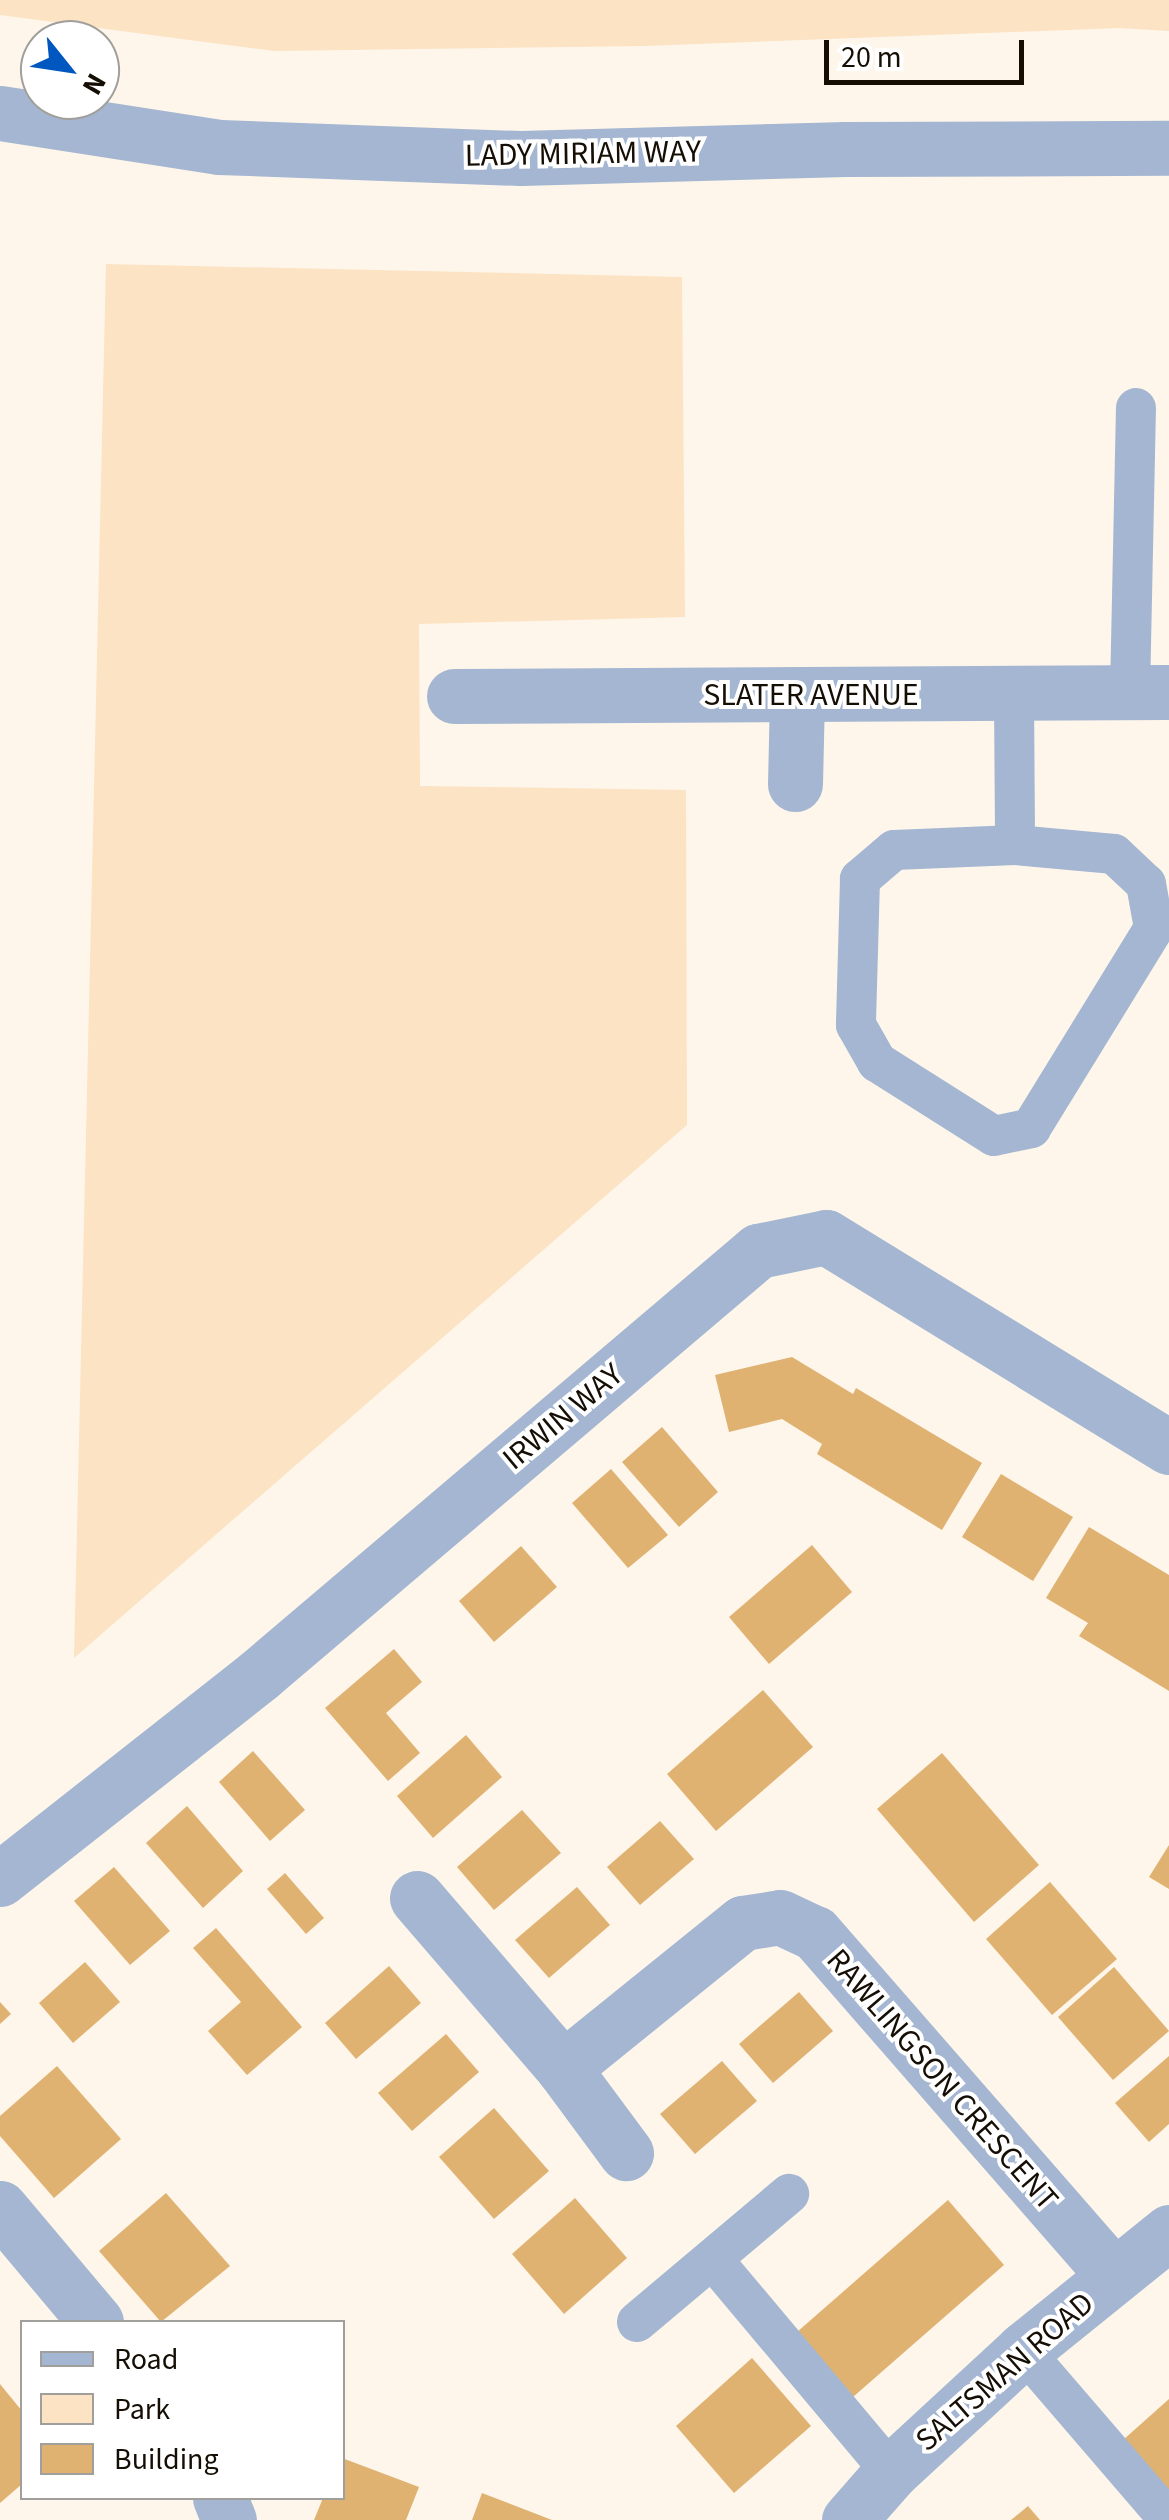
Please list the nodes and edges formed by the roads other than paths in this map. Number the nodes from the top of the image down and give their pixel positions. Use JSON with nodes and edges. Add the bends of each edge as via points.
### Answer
{"nodes":[{"id":1,"x":0,"y":113,"type":"edge"},
{"id":2,"x":1169,"y":148,"type":"edge"},
{"id":3,"x":1136,"y":408,"type":"dead end"},
{"id":4,"x":1150,"y":692,"type":"edge"},
{"id":5,"x":1014,"y":694,"type":"junction"},
{"id":6,"x":454,"y":696,"type":"dead end"},
{"id":7,"x":797,"y":698,"type":"junction"},
{"id":8,"x":795,"y":784,"type":"dead end"},
{"id":9,"x":1015,"y":845,"type":"junction"},
{"id":10,"x":1169,"y":1448,"type":"edge"},
{"id":11,"x":0,"y":1878,"type":"edge"},
{"id":12,"x":418,"y":1898,"type":"dead end"},
{"id":13,"x":563,"y":2068,"type":"junction"},
{"id":14,"x":626,"y":2153,"type":"dead end"},
{"id":15,"x":789,"y":2194,"type":"dead end"},
{"id":16,"x":0,"y":2208,"type":"edge"},
{"id":17,"x":1169,"y":2232,"type":"edge"},
{"id":18,"x":714,"y":2261,"type":"junction"},
{"id":19,"x":1114,"y":2276,"type":"junction"},
{"id":20,"x":94,"y":2320,"type":"edge"},
{"id":21,"x":637,"y":2322,"type":"dead end"},
{"id":22,"x":1022,"y":2350,"type":"junction"},
{"id":23,"x":872,"y":2503,"type":"edge"},
{"id":24,"x":1169,"y":2520,"type":"edge"}],
"edges":[{"from":1,"to":2,"type":"street","name":"LADY MIRIAM WAY","via":[[219,147],[521,158]]},
{"from":3,"to":4,"type":"lane"},
{"from":4,"to":5,"type":"street","name":"SLATER AVENUE"},
{"from":5,"to":7,"type":"street","name":"SLATER AVENUE"},
{"from":5,"to":9,"type":"lane"},
{"from":6,"to":7,"type":"street","name":"SLATER AVENUE"},
{"from":7,"to":8,"type":"street"},
{"from":9,"to":9,"type":"lane","via":[[1114,854],[1146,884],[1154,928],[1031,1128],[994,1136],[876,1062],[856,1025],[860,880],[894,850]]},
{"from":10,"to":11,"type":"street","name":"IRWIN WAY","via":[[826,1237],[758,1251],[259,1675]]},
{"from":12,"to":13,"type":"street"},
{"from":13,"to":14,"type":"street"},
{"from":13,"to":19,"type":"street","name":"RAWLINGSON CRESCENT","via":[[743,1924],[780,1917],[814,1933]]},
{"from":15,"to":18,"type":"lane"},
{"from":16,"to":20,"type":"street"},
{"from":17,"to":19,"type":"street","name":"SALTSMAN ROAD"},
{"from":18,"to":21,"type":"lane"},
{"from":18,"to":23,"type":"lane"},
{"from":19,"to":22,"type":"street","name":"SALTSMAN ROAD"},
{"from":22,"to":23,"type":"street","name":"SALTSMAN ROAD"},
{"from":22,"to":24,"type":"lane"}]}
